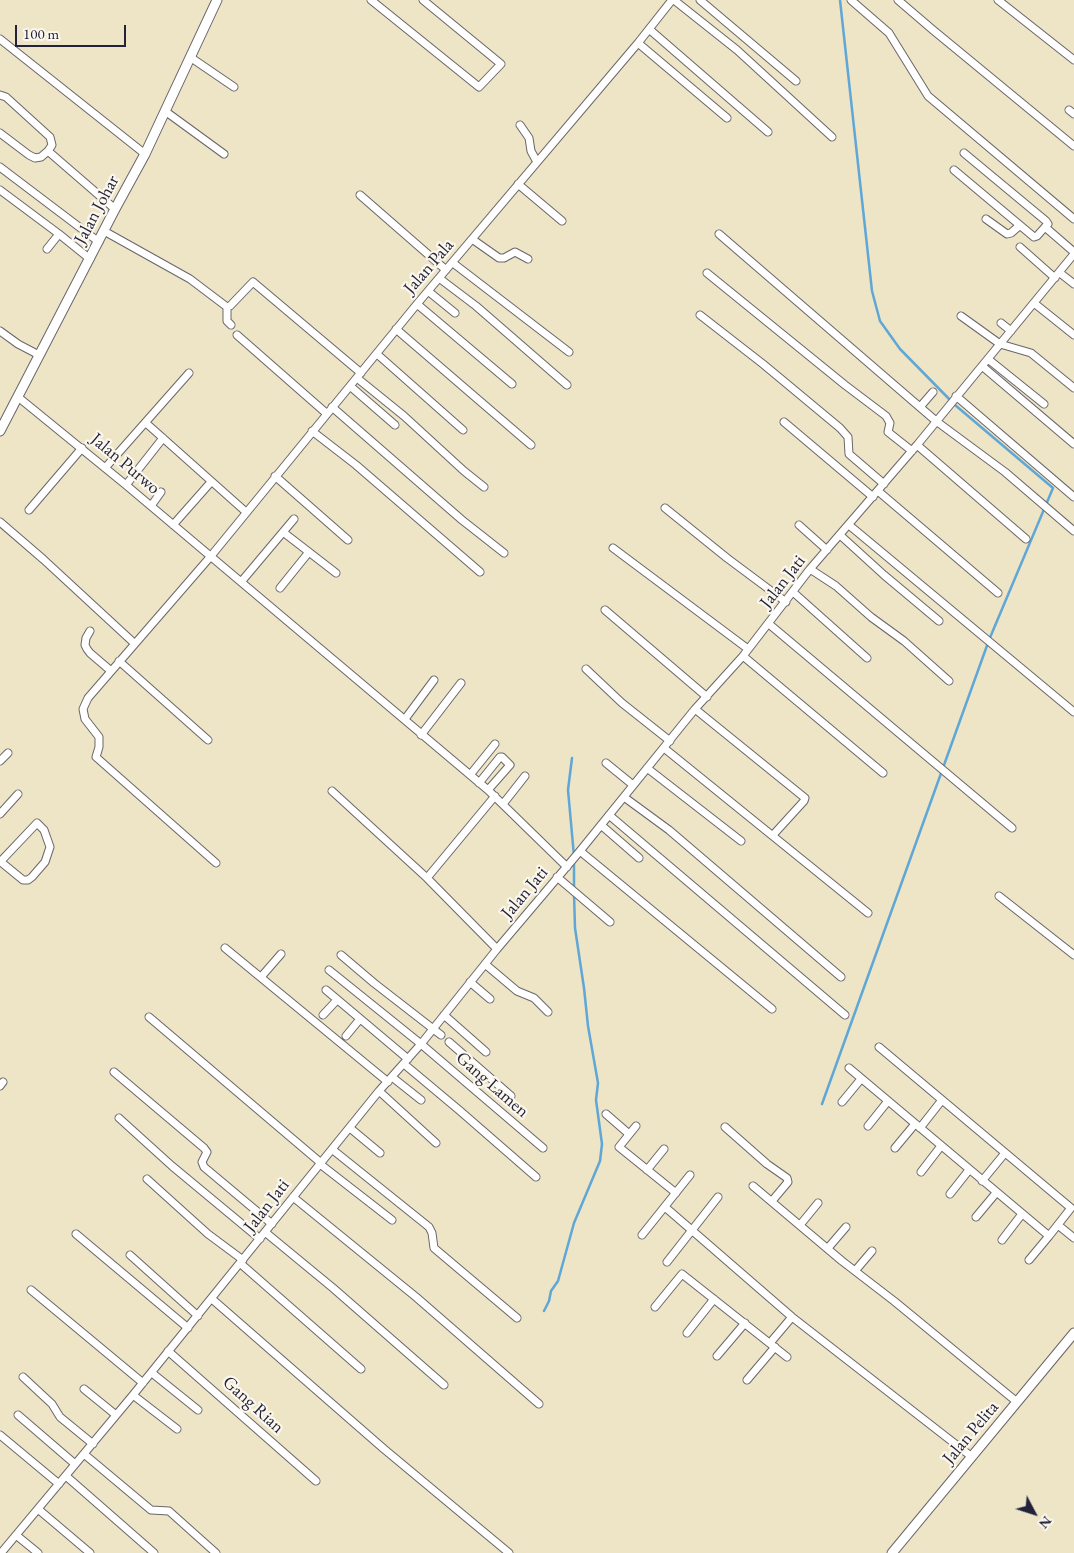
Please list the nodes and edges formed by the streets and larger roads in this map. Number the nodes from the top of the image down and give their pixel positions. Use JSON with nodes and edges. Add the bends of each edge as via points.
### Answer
{"nodes":[{"id":1,"x":217,"y":0,"type":"edge"},
{"id":2,"x":372,"y":0,"type":"edge"},
{"id":3,"x":424,"y":0,"type":"edge"},
{"id":4,"x":673,"y":0,"type":"edge"},
{"id":5,"x":700,"y":0,"type":"edge"},
{"id":6,"x":851,"y":0,"type":"edge"},
{"id":7,"x":898,"y":0,"type":"edge"},
{"id":8,"x":998,"y":0,"type":"edge"},
{"id":9,"x":649,"y":29,"type":"junction"},
{"id":10,"x":0,"y":39,"type":"edge"},
{"id":11,"x":638,"y":43,"type":"junction"},
{"id":12,"x":190,"y":57,"type":"junction"},
{"id":13,"x":1074,"y":60,"type":"edge"},
{"id":14,"x":796,"y":82,"type":"dead end"},
{"id":15,"x":234,"y":87,"type":"dead end"},
{"id":16,"x":0,"y":95,"type":"edge"},
{"id":17,"x":165,"y":111,"type":"junction"},
{"id":18,"x":726,"y":118,"type":"dead end"},
{"id":19,"x":520,"y":124,"type":"dead end"},
{"id":20,"x":768,"y":132,"type":"dead end"},
{"id":21,"x":0,"y":133,"type":"edge"},
{"id":22,"x":832,"y":137,"type":"dead end"},
{"id":23,"x":1074,"y":146,"type":"edge"},
{"id":24,"x":48,"y":151,"type":"junction"},
{"id":25,"x":964,"y":153,"type":"dead end"},
{"id":26,"x":146,"y":154,"type":"junction"},
{"id":27,"x":224,"y":154,"type":"dead end"},
{"id":28,"x":537,"y":162,"type":"junction"},
{"id":29,"x":0,"y":167,"type":"edge"},
{"id":30,"x":954,"y":170,"type":"dead end"},
{"id":31,"x":518,"y":184,"type":"junction"},
{"id":32,"x":0,"y":190,"type":"edge"},
{"id":33,"x":360,"y":195,"type":"dead end"},
{"id":34,"x":115,"y":209,"type":"junction"},
{"id":35,"x":986,"y":219,"type":"dead end"},
{"id":36,"x":1074,"y":219,"type":"edge"},
{"id":37,"x":562,"y":221,"type":"dead end"},
{"id":38,"x":1019,"y":226,"type":"junction"},
{"id":39,"x":1045,"y":227,"type":"junction"},
{"id":40,"x":104,"y":231,"type":"junction"},
{"id":41,"x":59,"y":234,"type":"junction"},
{"id":42,"x":719,"y":234,"type":"dead end"},
{"id":43,"x":472,"y":239,"type":"junction"},
{"id":44,"x":99,"y":242,"type":"junction"},
{"id":45,"x":1020,"y":248,"type":"dead end"},
{"id":46,"x":48,"y":249,"type":"dead end"},
{"id":47,"x":1074,"y":253,"type":"edge"},
{"id":48,"x":90,"y":259,"type":"junction"},
{"id":49,"x":528,"y":260,"type":"dead end"},
{"id":50,"x":453,"y":263,"type":"junction"},
{"id":51,"x":446,"y":270,"type":"junction"},
{"id":52,"x":707,"y":273,"type":"dead end"},
{"id":53,"x":1058,"y":275,"type":"junction"},
{"id":54,"x":439,"y":278,"type":"junction"},
{"id":55,"x":1074,"y":284,"type":"edge"},
{"id":56,"x":428,"y":291,"type":"junction"},
{"id":57,"x":1034,"y":303,"type":"junction"},
{"id":58,"x":417,"y":304,"type":"junction"},
{"id":59,"x":227,"y":307,"type":"junction"},
{"id":60,"x":455,"y":313,"type":"dead end"},
{"id":61,"x":700,"y":315,"type":"dead end"},
{"id":62,"x":961,"y":316,"type":"dead end"},
{"id":63,"x":1001,"y":323,"type":"dead end"},
{"id":64,"x":231,"y":325,"type":"dead end"},
{"id":65,"x":396,"y":329,"type":"junction"},
{"id":66,"x":0,"y":331,"type":"edge"},
{"id":67,"x":1011,"y":331,"type":"junction"},
{"id":68,"x":237,"y":335,"type":"dead end"},
{"id":69,"x":1074,"y":335,"type":"edge"},
{"id":70,"x":1000,"y":344,"type":"junction"},
{"id":71,"x":569,"y":352,"type":"dead end"},
{"id":72,"x":377,"y":354,"type":"junction"},
{"id":73,"x":39,"y":355,"type":"junction"},
{"id":74,"x":988,"y":358,"type":"junction"},
{"id":75,"x":982,"y":366,"type":"junction"},
{"id":76,"x":189,"y":374,"type":"dead end"},
{"id":77,"x":359,"y":375,"type":"junction"},
{"id":78,"x":512,"y":384,"type":"dead end"},
{"id":79,"x":567,"y":385,"type":"dead end"},
{"id":80,"x":350,"y":386,"type":"junction"},
{"id":81,"x":1074,"y":388,"type":"edge"},
{"id":82,"x":933,"y":392,"type":"dead end"},
{"id":83,"x":18,"y":397,"type":"junction"},
{"id":84,"x":955,"y":398,"type":"junction"},
{"id":85,"x":1044,"y":404,"type":"dead end"},
{"id":86,"x":332,"y":407,"type":"junction"},
{"id":87,"x":920,"y":407,"type":"junction"},
{"id":88,"x":326,"y":413,"type":"junction"},
{"id":89,"x":936,"y":421,"type":"junction"},
{"id":90,"x":784,"y":422,"type":"dead end"},
{"id":91,"x":146,"y":423,"type":"junction"},
{"id":92,"x":395,"y":426,"type":"dead end"},
{"id":93,"x":462,"y":430,"type":"dead end"},
{"id":94,"x":312,"y":431,"type":"junction"},
{"id":95,"x":0,"y":432,"type":"edge"},
{"id":96,"x":163,"y":438,"type":"junction"},
{"id":97,"x":1074,"y":444,"type":"edge"},
{"id":98,"x":531,"y":445,"type":"dead end"},
{"id":99,"x":82,"y":448,"type":"junction"},
{"id":100,"x":914,"y":448,"type":"junction"},
{"id":101,"x":105,"y":468,"type":"junction"},
{"id":102,"x":275,"y":476,"type":"junction"},
{"id":103,"x":211,"y":482,"type":"junction"},
{"id":104,"x":126,"y":484,"type":"junction"},
{"id":105,"x":884,"y":484,"type":"junction"},
{"id":106,"x":484,"y":487,"type":"dead end"},
{"id":107,"x":162,"y":492,"type":"dead end"},
{"id":108,"x":876,"y":494,"type":"junction"},
{"id":109,"x":1073,"y":495,"type":"edge"},
{"id":110,"x":151,"y":506,"type":"junction"},
{"id":111,"x":665,"y":508,"type":"dead end"},
{"id":112,"x":29,"y":510,"type":"dead end"},
{"id":113,"x":246,"y":512,"type":"junction"},
{"id":114,"x":294,"y":519,"type":"dead end"},
{"id":115,"x":0,"y":522,"type":"edge"},
{"id":116,"x":173,"y":525,"type":"junction"},
{"id":117,"x":799,"y":525,"type":"dead end"},
{"id":118,"x":849,"y":525,"type":"junction"},
{"id":119,"x":1074,"y":531,"type":"edge"},
{"id":120,"x":283,"y":532,"type":"junction"},
{"id":121,"x":840,"y":535,"type":"junction"},
{"id":122,"x":1026,"y":539,"type":"dead end"},
{"id":123,"x":348,"y":540,"type":"dead end"},
{"id":124,"x":613,"y":548,"type":"dead end"},
{"id":125,"x":828,"y":550,"type":"junction"},
{"id":126,"x":309,"y":552,"type":"junction"},
{"id":127,"x":504,"y":553,"type":"dead end"},
{"id":128,"x":210,"y":556,"type":"junction"},
{"id":129,"x":810,"y":569,"type":"junction"},
{"id":130,"x":480,"y":572,"type":"dead end"},
{"id":131,"x":336,"y":573,"type":"dead end"},
{"id":132,"x":241,"y":582,"type":"junction"},
{"id":133,"x":280,"y":588,"type":"dead end"},
{"id":134,"x":793,"y":592,"type":"junction"},
{"id":135,"x":998,"y":593,"type":"dead end"},
{"id":136,"x":786,"y":602,"type":"junction"},
{"id":137,"x":605,"y":610,"type":"dead end"},
{"id":138,"x":940,"y":621,"type":"dead end"},
{"id":139,"x":769,"y":624,"type":"junction"},
{"id":140,"x":90,"y":631,"type":"dead end"},
{"id":141,"x":134,"y":643,"type":"junction"},
{"id":142,"x":748,"y":649,"type":"junction"},
{"id":143,"x":743,"y":656,"type":"junction"},
{"id":144,"x":867,"y":658,"type":"dead end"},
{"id":145,"x":119,"y":661,"type":"junction"},
{"id":146,"x":586,"y":669,"type":"dead end"},
{"id":147,"x":111,"y":671,"type":"junction"},
{"id":148,"x":434,"y":680,"type":"dead end"},
{"id":149,"x":949,"y":681,"type":"dead end"},
{"id":150,"x":461,"y":683,"type":"dead end"},
{"id":151,"x":706,"y":697,"type":"junction"},
{"id":152,"x":695,"y":709,"type":"junction"},
{"id":153,"x":1074,"y":712,"type":"edge"},
{"id":154,"x":405,"y":719,"type":"junction"},
{"id":155,"x":421,"y":735,"type":"junction"},
{"id":156,"x":208,"y":740,"type":"dead end"},
{"id":157,"x":670,"y":742,"type":"junction"},
{"id":158,"x":495,"y":744,"type":"dead end"},
{"id":159,"x":664,"y":748,"type":"junction"},
{"id":160,"x":8,"y":753,"type":"dead end"},
{"id":161,"x":0,"y":761,"type":"edge"},
{"id":162,"x":606,"y":763,"type":"dead end"},
{"id":163,"x":647,"y":768,"type":"junction"},
{"id":164,"x":882,"y":773,"type":"dead end"},
{"id":165,"x":470,"y":775,"type":"junction"},
{"id":166,"x":525,"y":776,"type":"dead end"},
{"id":167,"x":479,"y":783,"type":"junction"},
{"id":168,"x":633,"y":785,"type":"junction"},
{"id":169,"x":488,"y":790,"type":"junction"},
{"id":170,"x":332,"y":791,"type":"dead end"},
{"id":171,"x":18,"y":794,"type":"dead end"},
{"id":172,"x":495,"y":796,"type":"junction"},
{"id":173,"x":624,"y":797,"type":"junction"},
{"id":174,"x":503,"y":804,"type":"junction"},
{"id":175,"x":0,"y":814,"type":"edge"},
{"id":176,"x":609,"y":815,"type":"junction"},
{"id":177,"x":601,"y":825,"type":"junction"},
{"id":178,"x":1012,"y":828,"type":"dead end"},
{"id":179,"x":772,"y":836,"type":"junction"},
{"id":180,"x":741,"y":841,"type":"dead end"},
{"id":181,"x":579,"y":853,"type":"junction"},
{"id":182,"x":639,"y":858,"type":"dead end"},
{"id":183,"x":0,"y":862,"type":"edge"},
{"id":184,"x":216,"y":863,"type":"dead end"},
{"id":185,"x":569,"y":865,"type":"junction"},
{"id":186,"x":557,"y":877,"type":"junction"},
{"id":187,"x":427,"y":878,"type":"junction"},
{"id":188,"x":999,"y":896,"type":"dead end"},
{"id":189,"x":868,"y":913,"type":"dead end"},
{"id":190,"x":610,"y":922,"type":"dead end"},
{"id":191,"x":225,"y":948,"type":"dead end"},
{"id":192,"x":497,"y":949,"type":"junction"},
{"id":193,"x":281,"y":954,"type":"dead end"},
{"id":194,"x":341,"y":955,"type":"dead end"},
{"id":195,"x":1074,"y":955,"type":"edge"},
{"id":196,"x":485,"y":964,"type":"junction"},
{"id":197,"x":329,"y":970,"type":"dead end"},
{"id":198,"x":261,"y":977,"type":"junction"},
{"id":199,"x":841,"y":978,"type":"dead end"},
{"id":200,"x":470,"y":982,"type":"junction"},
{"id":201,"x":326,"y":990,"type":"dead end"},
{"id":202,"x":490,"y":999,"type":"dead end"},
{"id":203,"x":337,"y":1000,"type":"junction"},
{"id":204,"x":772,"y":1008,"type":"dead end"},
{"id":205,"x":548,"y":1012,"type":"dead end"},
{"id":206,"x":324,"y":1015,"type":"dead end"},
{"id":207,"x":444,"y":1015,"type":"junction"},
{"id":208,"x":845,"y":1015,"type":"dead end"},
{"id":209,"x":149,"y":1017,"type":"dead end"},
{"id":210,"x":360,"y":1019,"type":"junction"},
{"id":211,"x":433,"y":1029,"type":"junction"},
{"id":212,"x":346,"y":1036,"type":"dead end"},
{"id":213,"x":441,"y":1036,"type":"dead end"},
{"id":214,"x":449,"y":1042,"type":"dead end"},
{"id":215,"x":421,"y":1044,"type":"junction"},
{"id":216,"x":879,"y":1047,"type":"dead end"},
{"id":217,"x":486,"y":1052,"type":"dead end"},
{"id":218,"x":406,"y":1061,"type":"junction"},
{"id":219,"x":849,"y":1068,"type":"dead end"},
{"id":220,"x":114,"y":1072,"type":"dead end"},
{"id":221,"x":861,"y":1079,"type":"junction"},
{"id":222,"x":390,"y":1080,"type":"junction"},
{"id":223,"x":379,"y":1091,"type":"junction"},
{"id":224,"x":511,"y":1096,"type":"dead end"},
{"id":225,"x":421,"y":1100,"type":"dead end"},
{"id":226,"x":942,"y":1100,"type":"junction"},
{"id":227,"x":888,"y":1101,"type":"junction"},
{"id":228,"x":842,"y":1102,"type":"dead end"},
{"id":229,"x":606,"y":1114,"type":"dead end"},
{"id":230,"x":119,"y":1118,"type":"dead end"},
{"id":231,"x":636,"y":1126,"type":"dead end"},
{"id":232,"x":868,"y":1126,"type":"dead end"},
{"id":233,"x":917,"y":1126,"type":"junction"},
{"id":234,"x":725,"y":1127,"type":"dead end"},
{"id":235,"x":350,"y":1128,"type":"junction"},
{"id":236,"x":629,"y":1134,"type":"junction"},
{"id":237,"x":436,"y":1143,"type":"dead end"},
{"id":238,"x":941,"y":1146,"type":"junction"},
{"id":239,"x":543,"y":1148,"type":"dead end"},
{"id":240,"x":894,"y":1148,"type":"dead end"},
{"id":241,"x":664,"y":1149,"type":"dead end"},
{"id":242,"x":333,"y":1150,"type":"junction"},
{"id":243,"x":380,"y":1153,"type":"dead end"},
{"id":244,"x":1006,"y":1153,"type":"junction"},
{"id":245,"x":321,"y":1164,"type":"junction"},
{"id":246,"x":647,"y":1170,"type":"junction"},
{"id":247,"x":969,"y":1170,"type":"junction"},
{"id":248,"x":921,"y":1172,"type":"dead end"},
{"id":249,"x":690,"y":1175,"type":"dead end"},
{"id":250,"x":536,"y":1177,"type":"dead end"},
{"id":251,"x":147,"y":1179,"type":"dead end"},
{"id":252,"x":982,"y":1181,"type":"junction"},
{"id":253,"x":753,"y":1186,"type":"dead end"},
{"id":254,"x":996,"y":1192,"type":"junction"},
{"id":255,"x":676,"y":1193,"type":"junction"},
{"id":256,"x":950,"y":1194,"type":"dead end"},
{"id":257,"x":293,"y":1197,"type":"junction"},
{"id":258,"x":718,"y":1197,"type":"dead end"},
{"id":259,"x":772,"y":1202,"type":"junction"},
{"id":260,"x":818,"y":1203,"type":"dead end"},
{"id":261,"x":665,"y":1207,"type":"junction"},
{"id":262,"x":1073,"y":1207,"type":"edge"},
{"id":263,"x":1022,"y":1214,"type":"junction"},
{"id":264,"x":976,"y":1217,"type":"dead end"},
{"id":265,"x":392,"y":1220,"type":"dead end"},
{"id":266,"x":272,"y":1224,"type":"junction"},
{"id":267,"x":800,"y":1225,"type":"junction"},
{"id":268,"x":1058,"y":1225,"type":"junction"},
{"id":269,"x":846,"y":1227,"type":"dead end"},
{"id":270,"x":692,"y":1230,"type":"junction"},
{"id":271,"x":265,"y":1232,"type":"junction"},
{"id":272,"x":76,"y":1234,"type":"dead end"},
{"id":273,"x":642,"y":1235,"type":"dead end"},
{"id":274,"x":1049,"y":1236,"type":"junction"},
{"id":275,"x":1074,"y":1238,"type":"edge"},
{"id":276,"x":260,"y":1239,"type":"junction"},
{"id":277,"x":1002,"y":1240,"type":"dead end"},
{"id":278,"x":828,"y":1248,"type":"junction"},
{"id":279,"x":872,"y":1251,"type":"dead end"},
{"id":280,"x":130,"y":1255,"type":"dead end"},
{"id":281,"x":1029,"y":1260,"type":"dead end"},
{"id":282,"x":242,"y":1262,"type":"junction"},
{"id":283,"x":667,"y":1262,"type":"dead end"},
{"id":284,"x":855,"y":1271,"type":"junction"},
{"id":285,"x":31,"y":1290,"type":"dead end"},
{"id":286,"x":212,"y":1299,"type":"junction"},
{"id":287,"x":714,"y":1299,"type":"junction"},
{"id":288,"x":655,"y":1307,"type":"dead end"},
{"id":289,"x":198,"y":1316,"type":"junction"},
{"id":290,"x":792,"y":1317,"type":"junction"},
{"id":291,"x":518,"y":1318,"type":"dead end"},
{"id":292,"x":745,"y":1323,"type":"junction"},
{"id":293,"x":188,"y":1328,"type":"junction"},
{"id":294,"x":687,"y":1333,"type":"dead end"},
{"id":295,"x":1074,"y":1333,"type":"edge"},
{"id":296,"x":773,"y":1345,"type":"junction"},
{"id":297,"x":168,"y":1351,"type":"junction"},
{"id":298,"x":717,"y":1356,"type":"dead end"},
{"id":299,"x":787,"y":1356,"type":"dead end"},
{"id":300,"x":361,"y":1369,"type":"dead end"},
{"id":301,"x":152,"y":1373,"type":"junction"},
{"id":302,"x":23,"y":1377,"type":"dead end"},
{"id":303,"x":747,"y":1380,"type":"dead end"},
{"id":304,"x":143,"y":1383,"type":"junction"},
{"id":305,"x":444,"y":1385,"type":"dead end"},
{"id":306,"x":84,"y":1389,"type":"dead end"},
{"id":307,"x":133,"y":1395,"type":"junction"},
{"id":308,"x":1017,"y":1402,"type":"junction"},
{"id":309,"x":539,"y":1404,"type":"dead end"},
{"id":310,"x":198,"y":1410,"type":"dead end"},
{"id":311,"x":18,"y":1415,"type":"dead end"},
{"id":312,"x":116,"y":1415,"type":"junction"},
{"id":313,"x":177,"y":1428,"type":"dead end"},
{"id":314,"x":0,"y":1435,"type":"edge"},
{"id":315,"x":93,"y":1444,"type":"junction"},
{"id":316,"x":84,"y":1454,"type":"junction"},
{"id":317,"x":972,"y":1457,"type":"junction"},
{"id":318,"x":75,"y":1464,"type":"junction"},
{"id":319,"x":66,"y":1476,"type":"junction"},
{"id":320,"x":316,"y":1481,"type":"dead end"},
{"id":321,"x":59,"y":1484,"type":"junction"},
{"id":322,"x":38,"y":1509,"type":"junction"},
{"id":323,"x":16,"y":1535,"type":"junction"},
{"id":324,"x":1,"y":1553,"type":"edge"},
{"id":325,"x":38,"y":1553,"type":"edge"},
{"id":326,"x":90,"y":1553,"type":"edge"},
{"id":327,"x":154,"y":1553,"type":"edge"},
{"id":328,"x":216,"y":1553,"type":"edge"},
{"id":329,"x":509,"y":1553,"type":"edge"},
{"id":330,"x":892,"y":1553,"type":"edge"}],
"edges":[{"from":1,"to":12,"type":"street","name":"Jalan Johar"},
{"from":2,"to":3,"type":"street","via":[[479,87],[501,64]]},
{"from":4,"to":9,"type":"street","name":"Jalan Pala"},
{"from":4,"to":22,"type":"street","via":[[737,50]]},
{"from":5,"to":14,"type":"street"},
{"from":6,"to":36,"type":"street","via":[[889,34],[928,96]]},
{"from":7,"to":23,"type":"street"},
{"from":8,"to":13,"type":"street"},
{"from":9,"to":11,"type":"street","name":"Jalan Pala"},
{"from":9,"to":20,"type":"street"},
{"from":10,"to":26,"type":"street"},
{"from":11,"to":18,"type":"street"},
{"from":11,"to":28,"type":"street","name":"Jalan Pala"},
{"from":12,"to":15,"type":"street"},
{"from":12,"to":17,"type":"street","name":"Jalan Johar"},
{"from":16,"to":24,"type":"street","via":[[50,137],[52,145]]},
{"from":17,"to":26,"type":"street","name":"Jalan Johar"},
{"from":17,"to":27,"type":"street"},
{"from":19,"to":28,"type":"street"},
{"from":21,"to":24,"type":"street","via":[[29,156],[41,157]]},
{"from":24,"to":34,"type":"street"},
{"from":25,"to":39,"type":"street","via":[[1046,221]]},
{"from":26,"to":34,"type":"street","name":"Jalan Johar"},
{"from":28,"to":31,"type":"street","name":"Jalan Pala"},
{"from":29,"to":44,"type":"street"},
{"from":30,"to":38,"type":"street"},
{"from":31,"to":37,"type":"street"},
{"from":31,"to":43,"type":"street","name":"Jalan Pala"},
{"from":32,"to":41,"type":"street"},
{"from":33,"to":51,"type":"street"},
{"from":34,"to":40,"type":"street","name":"Jalan Johar"},
{"from":35,"to":38,"type":"street","via":[[1008,234]]},
{"from":38,"to":39,"type":"street","via":[[1035,237]]},
{"from":39,"to":47,"type":"street"},
{"from":40,"to":44,"type":"street","name":"Jalan Johar"},
{"from":40,"to":59,"type":"street","via":[[190,279]]},
{"from":41,"to":46,"type":"street"},
{"from":41,"to":48,"type":"street"},
{"from":42,"to":87,"type":"street"},
{"from":43,"to":49,"type":"street","via":[[499,258],[515,252]]},
{"from":43,"to":50,"type":"street","name":"Jalan Pala"},
{"from":44,"to":48,"type":"street","name":"Jalan Johar"},
{"from":45,"to":53,"type":"street"},
{"from":47,"to":53,"type":"street","name":"Jalan Jati"},
{"from":48,"to":73,"type":"street","name":"Jalan Johar"},
{"from":50,"to":51,"type":"street","name":"Jalan Pala"},
{"from":50,"to":71,"type":"street"},
{"from":51,"to":54,"type":"street","name":"Jalan Pala"},
{"from":52,"to":100,"type":"street","via":[[886,416],[890,423],[888,432]]},
{"from":53,"to":55,"type":"street"},
{"from":53,"to":57,"type":"street","name":"Jalan Jati"},
{"from":54,"to":56,"type":"street","name":"Jalan Pala"},
{"from":54,"to":79,"type":"street"},
{"from":56,"to":58,"type":"street","name":"Jalan Pala"},
{"from":56,"to":60,"type":"street"},
{"from":57,"to":67,"type":"street","name":"Jalan Jati"},
{"from":57,"to":69,"type":"street"},
{"from":58,"to":65,"type":"street","name":"Jalan Pala"},
{"from":58,"to":78,"type":"street"},
{"from":59,"to":64,"type":"street","via":[[227,321]]},
{"from":59,"to":77,"type":"street","via":[[253,282]]},
{"from":61,"to":105,"type":"street","via":[[840,428],[848,437],[848,454]]},
{"from":62,"to":70,"type":"street"},
{"from":63,"to":67,"type":"street"},
{"from":65,"to":72,"type":"street","name":"Jalan Pala"},
{"from":65,"to":98,"type":"street"},
{"from":66,"to":73,"type":"street"},
{"from":67,"to":70,"type":"street","name":"Jalan Jati"},
{"from":68,"to":88,"type":"street"},
{"from":70,"to":74,"type":"street","name":"Jalan Jati"},
{"from":70,"to":81,"type":"street","via":[[1030,352]]},
{"from":72,"to":77,"type":"street","name":"Jalan Pala"},
{"from":72,"to":93,"type":"street"},
{"from":73,"to":83,"type":"street","name":"Jalan Johar"},
{"from":74,"to":75,"type":"street","name":"Jalan Jati"},
{"from":74,"to":85,"type":"street"},
{"from":75,"to":84,"type":"street","name":"Jalan Jati"},
{"from":75,"to":97,"type":"street"},
{"from":76,"to":91,"type":"street"},
{"from":77,"to":80,"type":"street","name":"Jalan Pala"},
{"from":77,"to":106,"type":"street"},
{"from":80,"to":86,"type":"street","name":"Jalan Pala"},
{"from":80,"to":92,"type":"street"},
{"from":82,"to":87,"type":"street"},
{"from":83,"to":95,"type":"street","name":"Jalan Johar"},
{"from":83,"to":99,"type":"street","name":"Jalan Purwo"},
{"from":84,"to":89,"type":"street","name":"Jalan Jati"},
{"from":84,"to":109,"type":"street"},
{"from":86,"to":88,"type":"street","name":"Jalan Pala"},
{"from":86,"to":127,"type":"street"},
{"from":87,"to":89,"type":"street"},
{"from":88,"to":94,"type":"street","name":"Jalan Pala"},
{"from":89,"to":100,"type":"street","name":"Jalan Jati"},
{"from":89,"to":119,"type":"street","via":[[1005,472]]},
{"from":90,"to":108,"type":"street"},
{"from":91,"to":96,"type":"street"},
{"from":91,"to":101,"type":"street"},
{"from":94,"to":102,"type":"street","name":"Jalan Pala"},
{"from":94,"to":130,"type":"street"},
{"from":96,"to":103,"type":"street"},
{"from":96,"to":104,"type":"street"},
{"from":99,"to":101,"type":"street","name":"Jalan Purwo"},
{"from":99,"to":112,"type":"street"},
{"from":100,"to":105,"type":"street","name":"Jalan Jati"},
{"from":100,"to":122,"type":"street"},
{"from":101,"to":104,"type":"street","name":"Jalan Purwo"},
{"from":102,"to":113,"type":"street","name":"Jalan Pala"},
{"from":102,"to":123,"type":"street"},
{"from":103,"to":113,"type":"street"},
{"from":103,"to":116,"type":"street"},
{"from":104,"to":110,"type":"street","name":"Jalan Purwo"},
{"from":105,"to":108,"type":"street","name":"Jalan Jati"},
{"from":107,"to":110,"type":"street"},
{"from":108,"to":118,"type":"street","name":"Jalan Jati"},
{"from":108,"to":135,"type":"street"},
{"from":110,"to":116,"type":"street","name":"Jalan Purwo"},
{"from":111,"to":136,"type":"street"},
{"from":113,"to":128,"type":"street","name":"Jalan Pala"},
{"from":114,"to":120,"type":"street"},
{"from":115,"to":141,"type":"street"},
{"from":116,"to":128,"type":"street","name":"Jalan Purwo"},
{"from":117,"to":125,"type":"street"},
{"from":118,"to":121,"type":"street","name":"Jalan Jati"},
{"from":118,"to":153,"type":"street"},
{"from":120,"to":126,"type":"street"},
{"from":120,"to":132,"type":"street"},
{"from":121,"to":125,"type":"street","name":"Jalan Jati"},
{"from":121,"to":138,"type":"street"},
{"from":124,"to":142,"type":"street"},
{"from":125,"to":129,"type":"street","name":"Jalan Jati"},
{"from":126,"to":131,"type":"street"},
{"from":126,"to":133,"type":"street"},
{"from":128,"to":132,"type":"street","name":"Jalan Purwo"},
{"from":128,"to":141,"type":"street","name":"Jalan Pala"},
{"from":129,"to":134,"type":"street","name":"Jalan Jati"},
{"from":129,"to":149,"type":"street","via":[[836,586]]},
{"from":132,"to":154,"type":"street","name":"Jalan Purwo"},
{"from":134,"to":136,"type":"street","name":"Jalan Jati"},
{"from":134,"to":144,"type":"street"},
{"from":136,"to":139,"type":"street","name":"Jalan Jati"},
{"from":137,"to":151,"type":"street"},
{"from":139,"to":142,"type":"street","name":"Jalan Jati"},
{"from":139,"to":178,"type":"street"},
{"from":140,"to":147,"type":"street","via":[[86,638],[87,649]]},
{"from":141,"to":145,"type":"street","name":"Jalan Pala"},
{"from":142,"to":143,"type":"street","name":"Jalan Jati"},
{"from":143,"to":151,"type":"street","name":"Jalan Jati"},
{"from":143,"to":164,"type":"street"},
{"from":145,"to":147,"type":"street","name":"Jalan Pala"},
{"from":145,"to":156,"type":"street"},
{"from":146,"to":157,"type":"street"},
{"from":147,"to":184,"type":"street","name":"Jalan Pala","via":[[83,709],[85,719],[98,737],[96,757]]},
{"from":148,"to":154,"type":"street"},
{"from":150,"to":155,"type":"street"},
{"from":151,"to":152,"type":"street","name":"Jalan Jati"},
{"from":152,"to":157,"type":"street","name":"Jalan Jati"},
{"from":152,"to":179,"type":"street","via":[[805,798]]},
{"from":154,"to":155,"type":"street","name":"Jalan Purwo"},
{"from":155,"to":165,"type":"street","name":"Jalan Purwo"},
{"from":157,"to":159,"type":"street","name":"Jalan Jati"},
{"from":158,"to":165,"type":"street"},
{"from":159,"to":163,"type":"street","name":"Jalan Jati"},
{"from":159,"to":179,"type":"street"},
{"from":160,"to":161,"type":"street"},
{"from":162,"to":168,"type":"street"},
{"from":163,"to":168,"type":"street","name":"Jalan Jati"},
{"from":163,"to":180,"type":"street"},
{"from":165,"to":167,"type":"street","name":"Jalan Purwo"},
{"from":166,"to":174,"type":"street"},
{"from":167,"to":169,"type":"street","name":"Jalan Purwo"},
{"from":167,"to":169,"type":"street","via":[[502,757],[510,765]]},
{"from":168,"to":173,"type":"street","name":"Jalan Jati"},
{"from":169,"to":172,"type":"street","name":"Jalan Purwo"},
{"from":170,"to":187,"type":"street"},
{"from":171,"to":175,"type":"street"},
{"from":172,"to":174,"type":"street","name":"Jalan Purwo"},
{"from":172,"to":187,"type":"street"},
{"from":173,"to":176,"type":"street","name":"Jalan Jati"},
{"from":173,"to":199,"type":"street","via":[[669,830]]},
{"from":174,"to":185,"type":"street","name":"Jalan Purwo"},
{"from":176,"to":177,"type":"street","name":"Jalan Jati"},
{"from":176,"to":208,"type":"street"},
{"from":177,"to":181,"type":"street","name":"Jalan Jati"},
{"from":177,"to":182,"type":"street"},
{"from":179,"to":189,"type":"street"},
{"from":181,"to":185,"type":"street","name":"Jalan Jati"},
{"from":181,"to":204,"type":"street"},
{"from":183,"to":183,"type":"street","via":[[21,879],[28,880],[45,862],[50,847],[44,830],[37,823]]},
{"from":185,"to":186,"type":"street","name":"Jalan Jati"},
{"from":186,"to":190,"type":"street"},
{"from":186,"to":192,"type":"street","name":"Jalan Jati"},
{"from":187,"to":192,"type":"street"},
{"from":188,"to":195,"type":"street"},
{"from":191,"to":198,"type":"street"},
{"from":192,"to":196,"type":"street","name":"Jalan Jati"},
{"from":193,"to":198,"type":"street"},
{"from":194,"to":211,"type":"street"},
{"from":196,"to":200,"type":"street","name":"Jalan Jati"},
{"from":196,"to":205,"type":"street","via":[[517,991],[534,998]]},
{"from":197,"to":215,"type":"street","name":"Gang Lamen"},
{"from":198,"to":222,"type":"street"},
{"from":200,"to":202,"type":"street"},
{"from":200,"to":207,"type":"street","name":"Jalan Jati"},
{"from":201,"to":203,"type":"street"},
{"from":203,"to":206,"type":"street"},
{"from":203,"to":210,"type":"street"},
{"from":207,"to":211,"type":"street","name":"Jalan Jati"},
{"from":207,"to":217,"type":"street"},
{"from":209,"to":245,"type":"street"},
{"from":210,"to":212,"type":"street"},
{"from":210,"to":218,"type":"street"},
{"from":211,"to":213,"type":"street"},
{"from":211,"to":215,"type":"street","name":"Jalan Jati"},
{"from":214,"to":224,"type":"street"},
{"from":215,"to":218,"type":"street","name":"Jalan Jati"},
{"from":215,"to":239,"type":"street","name":"Gang Lamen"},
{"from":216,"to":226,"type":"street"},
{"from":218,"to":222,"type":"street","name":"Jalan Jati"},
{"from":218,"to":250,"type":"street"},
{"from":219,"to":221,"type":"street"},
{"from":220,"to":266,"type":"street","via":[[204,1148],[207,1152],[202,1162],[204,1167]]},
{"from":221,"to":227,"type":"street"},
{"from":221,"to":228,"type":"street"},
{"from":222,"to":223,"type":"street","name":"Jalan Jati"},
{"from":222,"to":225,"type":"street"},
{"from":223,"to":235,"type":"street","name":"Jalan Jati"},
{"from":223,"to":237,"type":"street"},
{"from":226,"to":233,"type":"street"},
{"from":226,"to":244,"type":"street"},
{"from":227,"to":232,"type":"street"},
{"from":227,"to":233,"type":"street"},
{"from":229,"to":236,"type":"street"},
{"from":230,"to":276,"type":"street"},
{"from":231,"to":236,"type":"street"},
{"from":233,"to":238,"type":"street"},
{"from":233,"to":240,"type":"street"},
{"from":234,"to":259,"type":"street","via":[[766,1164],[787,1178],[788,1182]]},
{"from":235,"to":242,"type":"street","name":"Jalan Jati"},
{"from":235,"to":243,"type":"street"},
{"from":236,"to":246,"type":"street","via":[[619,1147]]},
{"from":238,"to":247,"type":"street"},
{"from":238,"to":248,"type":"street"},
{"from":241,"to":246,"type":"street"},
{"from":242,"to":245,"type":"street","name":"Jalan Jati"},
{"from":242,"to":291,"type":"street","via":[[429,1227],[434,1248]]},
{"from":244,"to":252,"type":"street"},
{"from":244,"to":262,"type":"street"},
{"from":245,"to":257,"type":"street","name":"Jalan Jati"},
{"from":245,"to":265,"type":"street"},
{"from":246,"to":255,"type":"street"},
{"from":247,"to":252,"type":"street"},
{"from":247,"to":256,"type":"street"},
{"from":249,"to":255,"type":"street"},
{"from":251,"to":282,"type":"street"},
{"from":252,"to":254,"type":"street"},
{"from":253,"to":259,"type":"street"},
{"from":254,"to":263,"type":"street"},
{"from":254,"to":264,"type":"street"},
{"from":255,"to":261,"type":"street"},
{"from":257,"to":266,"type":"street","name":"Jalan Jati"},
{"from":257,"to":309,"type":"street","via":[[416,1297]]},
{"from":258,"to":270,"type":"street"},
{"from":259,"to":267,"type":"street"},
{"from":260,"to":267,"type":"street"},
{"from":261,"to":270,"type":"street"},
{"from":261,"to":273,"type":"street"},
{"from":262,"to":268,"type":"street"},
{"from":263,"to":274,"type":"street"},
{"from":263,"to":277,"type":"street"},
{"from":266,"to":271,"type":"street","name":"Jalan Jati"},
{"from":267,"to":278,"type":"street"},
{"from":268,"to":274,"type":"street"},
{"from":268,"to":275,"type":"street"},
{"from":269,"to":278,"type":"street"},
{"from":270,"to":283,"type":"street"},
{"from":270,"to":290,"type":"street"},
{"from":271,"to":276,"type":"street","name":"Jalan Jati"},
{"from":271,"to":305,"type":"street"},
{"from":272,"to":293,"type":"street"},
{"from":274,"to":281,"type":"street"},
{"from":276,"to":282,"type":"street","name":"Jalan Jati"},
{"from":278,"to":284,"type":"street"},
{"from":279,"to":284,"type":"street"},
{"from":280,"to":289,"type":"street"},
{"from":282,"to":286,"type":"street","name":"Jalan Jati"},
{"from":282,"to":300,"type":"street"},
{"from":284,"to":308,"type":"street"},
{"from":285,"to":304,"type":"street"},
{"from":286,"to":289,"type":"street","name":"Jalan Jati"},
{"from":286,"to":329,"type":"street"},
{"from":287,"to":288,"type":"street","via":[[682,1274]]},
{"from":287,"to":292,"type":"street"},
{"from":287,"to":294,"type":"street"},
{"from":289,"to":293,"type":"street","name":"Jalan Jati"},
{"from":290,"to":296,"type":"street"},
{"from":290,"to":317,"type":"street"},
{"from":292,"to":296,"type":"street"},
{"from":292,"to":298,"type":"street"},
{"from":293,"to":297,"type":"street","name":"Jalan Jati"},
{"from":295,"to":308,"type":"street","name":"Jalan Pelita"},
{"from":296,"to":299,"type":"street"},
{"from":296,"to":303,"type":"street"},
{"from":297,"to":301,"type":"street","name":"Jalan Jati"},
{"from":297,"to":320,"type":"street","name":"Gang Rian"},
{"from":301,"to":304,"type":"street","name":"Jalan Jati"},
{"from":301,"to":310,"type":"street"},
{"from":302,"to":315,"type":"street","via":[[52,1404],[60,1417]]},
{"from":304,"to":307,"type":"street","name":"Jalan Jati"},
{"from":306,"to":312,"type":"street"},
{"from":307,"to":312,"type":"street","name":"Jalan Jati"},
{"from":307,"to":313,"type":"street"},
{"from":308,"to":317,"type":"street","name":"Jalan Pelita"},
{"from":311,"to":318,"type":"street"},
{"from":312,"to":315,"type":"street","name":"Jalan Jati"},
{"from":314,"to":321,"type":"street"},
{"from":315,"to":316,"type":"street","name":"Jalan Jati"},
{"from":316,"to":318,"type":"street","name":"Jalan Jati"},
{"from":316,"to":328,"type":"street","via":[[151,1510],[168,1511]]},
{"from":317,"to":330,"type":"street","name":"Jalan Pelita"},
{"from":318,"to":319,"type":"street","name":"Jalan Jati"},
{"from":319,"to":321,"type":"street","name":"Jalan Jati"},
{"from":319,"to":327,"type":"street"},
{"from":321,"to":322,"type":"street","name":"Jalan Jati"},
{"from":322,"to":323,"type":"street","name":"Jalan Jati"},
{"from":322,"to":326,"type":"street"},
{"from":323,"to":324,"type":"street","name":"Jalan Jati"},
{"from":323,"to":325,"type":"street"}]}
